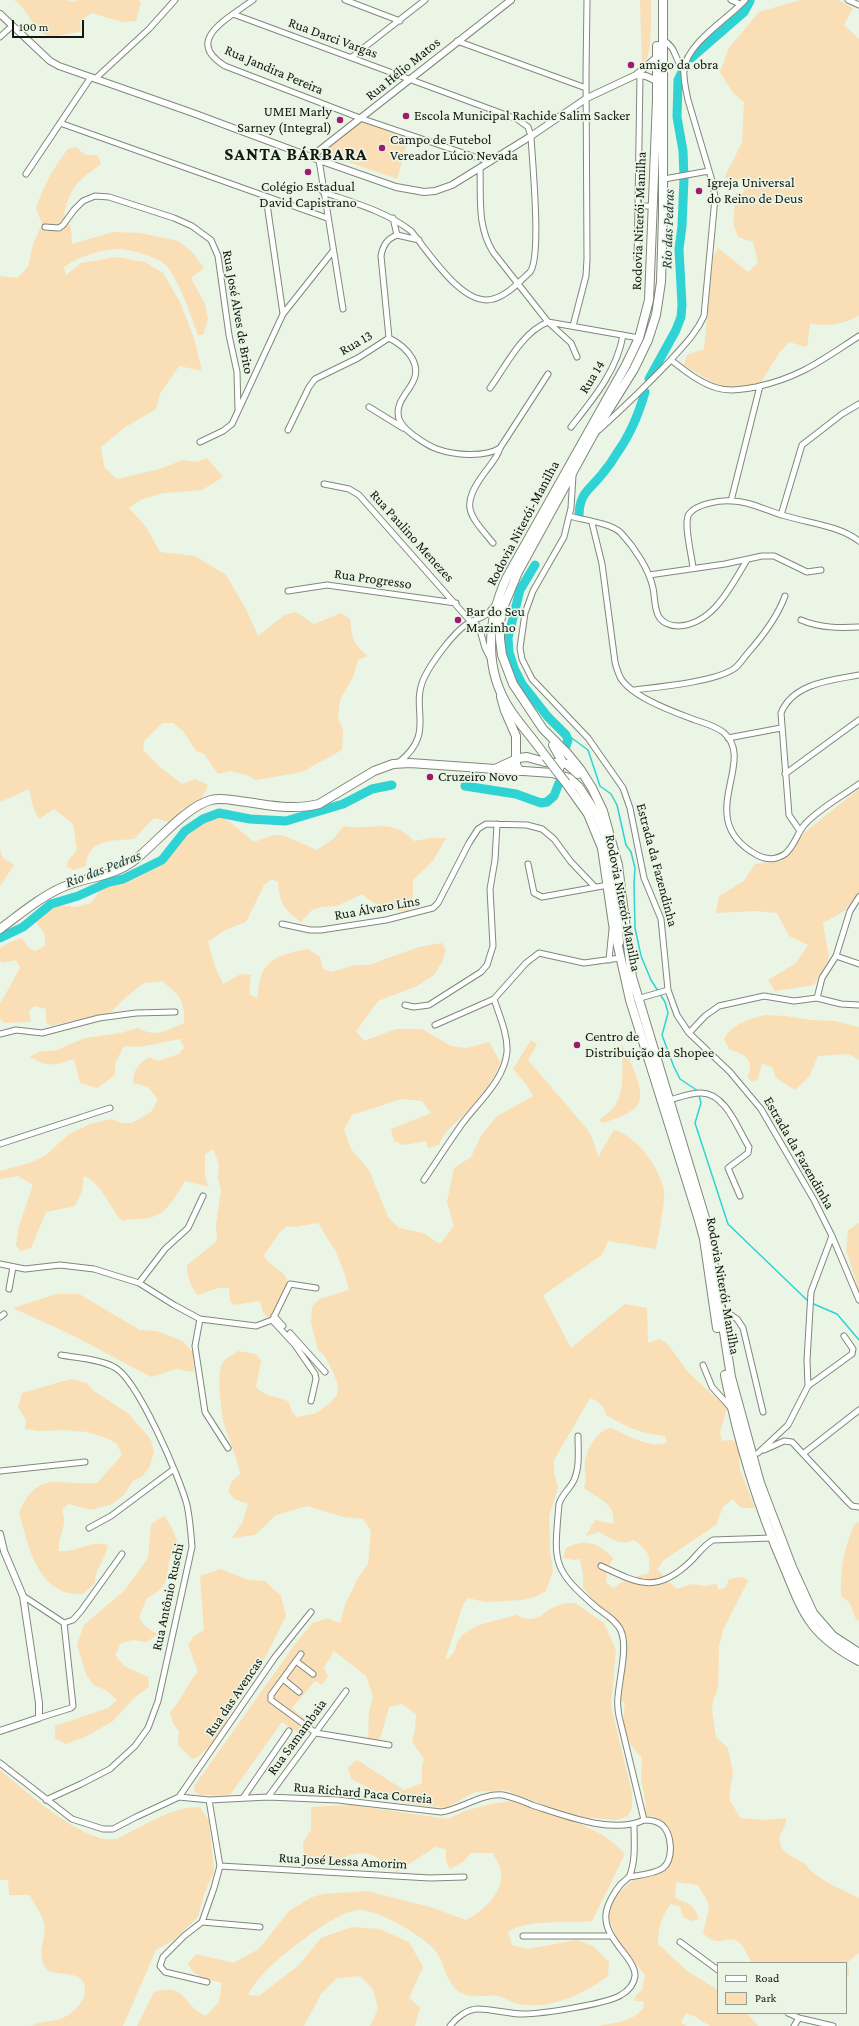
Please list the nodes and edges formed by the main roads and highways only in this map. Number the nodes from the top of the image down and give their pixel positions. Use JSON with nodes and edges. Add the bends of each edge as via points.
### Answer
{"nodes":[{"id":1,"x":657,"y":0,"type":"edge"},
{"id":2,"x":663,"y":0,"type":"edge"},
{"id":3,"x":498,"y":686,"type":"junction"},
{"id":4,"x":543,"y":729,"type":"junction"},
{"id":5,"x":516,"y":747,"type":"junction"},
{"id":6,"x":516,"y":760,"type":"junction"},
{"id":7,"x":561,"y":763,"type":"junction"},
{"id":8,"x":495,"y":769,"type":"junction"},
{"id":9,"x":520,"y":771,"type":"junction"},
{"id":10,"x":552,"y":773,"type":"junction"},
{"id":11,"x":603,"y":811,"type":"junction"},
{"id":12,"x":0,"y":930,"type":"edge"},
{"id":13,"x":620,"y":958,"type":"junction"},
{"id":14,"x":859,"y":1653,"type":"edge"},
{"id":15,"x":859,"y":1661,"type":"edge"}],
"edges":[{"from":1,"to":3,"type":"main road","name":"Rodovia Niterói-Manilha","via":[[658,57],[649,300],[639,338],[626,365],[507,577],[494,606],[491,631],[492,661]]},
{"from":2,"to":4,"type":"main road","name":"Rodovia Niterói-Manilha","via":[[664,179],[661,282],[652,327],[634,369],[518,572],[500,622],[502,655],[508,673],[518,693]]},
{"from":3,"to":5,"type":"main road","via":[[516,736]]},
{"from":3,"to":13,"type":"main road","name":"Rodovia Niterói-Manilha","bridge":true,"via":[[511,710],[580,802],[594,828],[602,848]]},
{"from":4,"to":7,"type":"main road","via":[[560,754]]},
{"from":4,"to":11,"type":"main road","name":"Rodovia Niterói-Manilha","via":[[580,769]]},
{"from":5,"to":6,"type":"main road"},
{"from":5,"to":8,"type":"main road"},
{"from":6,"to":7,"type":"main road","via":[[527,758]]},
{"from":6,"to":8,"type":"main road"},
{"from":6,"to":9,"type":"main road","via":[[516,768]]},
{"from":7,"to":10,"type":"main road"},
{"from":7,"to":11,"type":"main road","via":[[573,768]]},
{"from":8,"to":9,"type":"main road"},
{"from":8,"to":12,"type":"main road","via":[[410,762],[374,771],[319,804],[308,807],[272,806],[217,799],[200,804],[125,867],[116,872],[61,887]]},
{"from":9,"to":10,"type":"main road"},
{"from":10,"to":13,"type":"main road","via":[[569,778],[579,787],[596,813],[605,835],[610,850],[616,899]]},
{"from":11,"to":14,"type":"main road","name":"Rodovia Niterói-Manilha","via":[[618,865],[628,955],[637,999],[708,1228],[731,1377],[770,1512],[806,1600],[824,1627]]},
{"from":13,"to":15,"type":"main road","name":"Rodovia Niterói-Manilha","via":[[637,1025],[704,1239],[733,1410],[746,1461],[772,1538],[795,1594],[812,1624],[823,1636]]}]}
